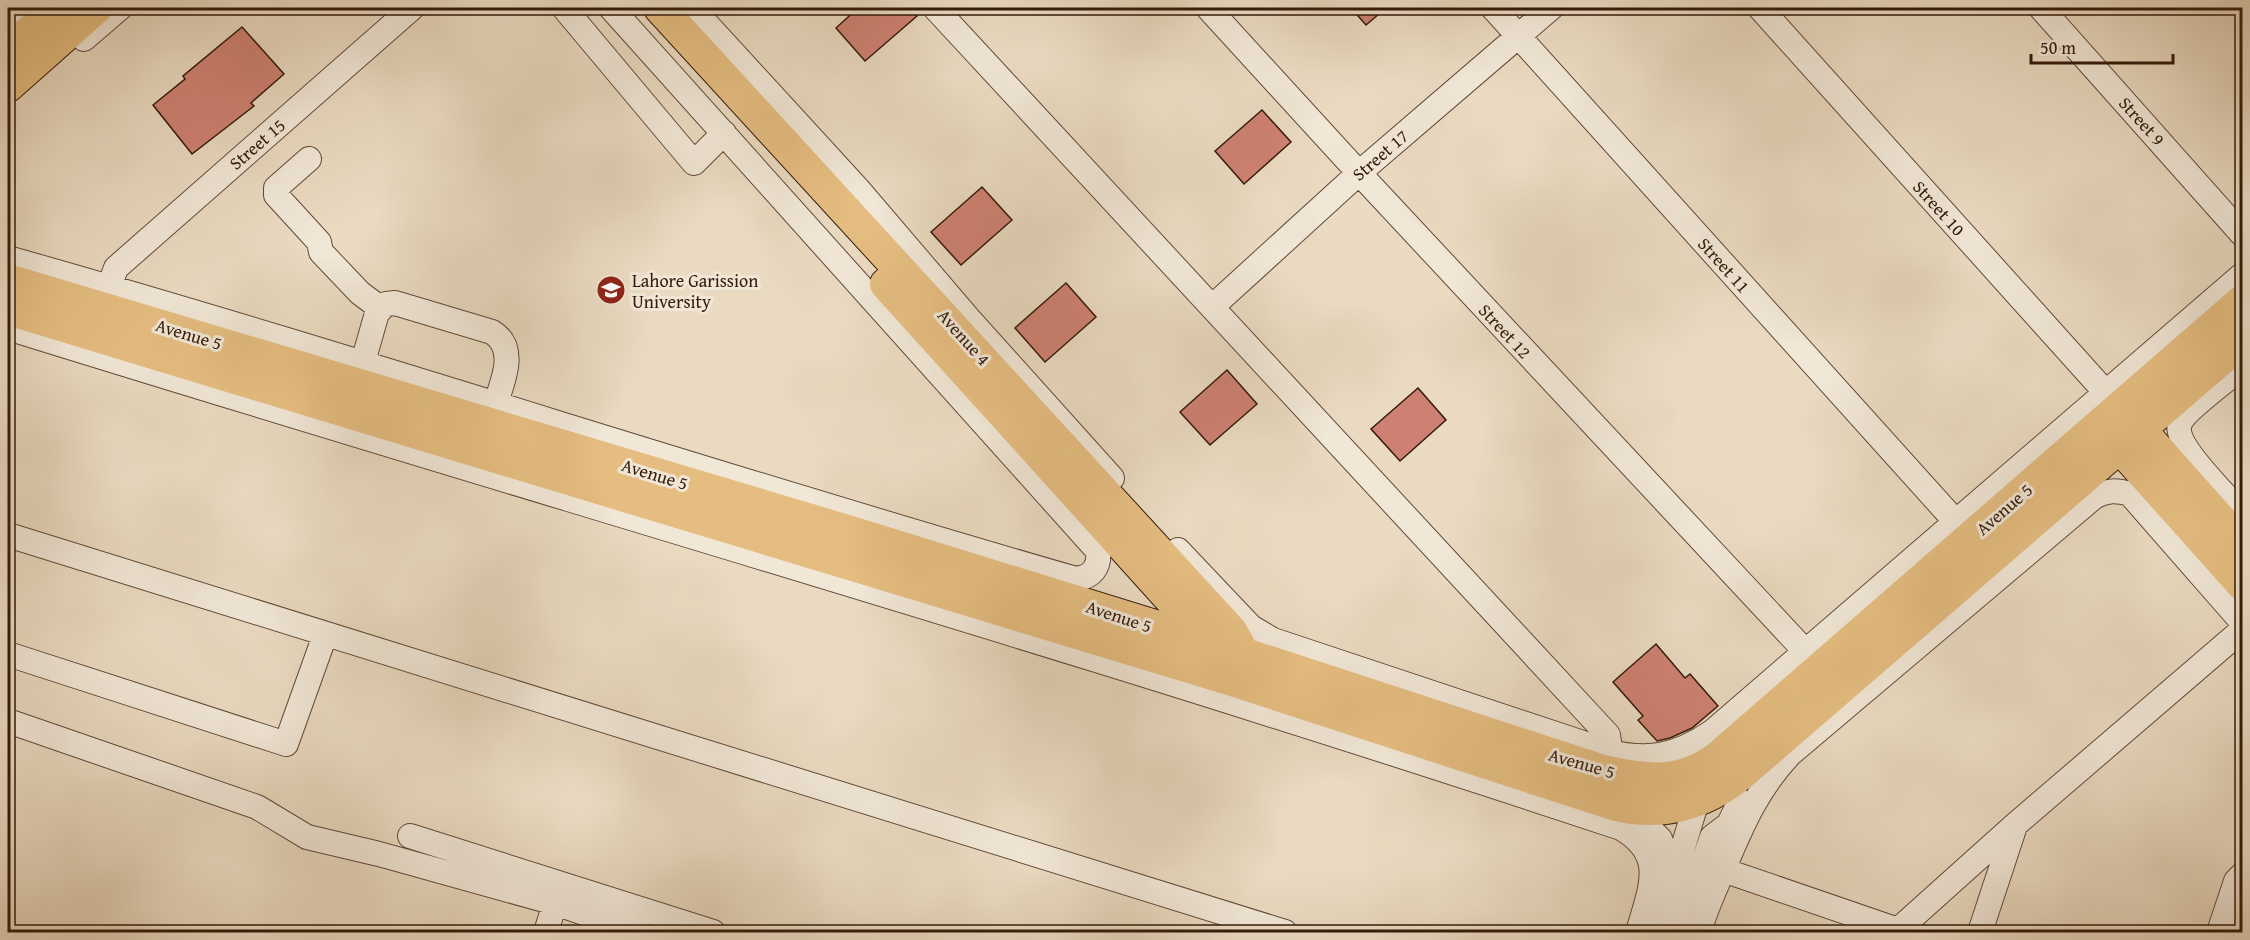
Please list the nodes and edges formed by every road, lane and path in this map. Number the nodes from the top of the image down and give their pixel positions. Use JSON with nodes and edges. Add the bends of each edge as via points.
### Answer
{"nodes":[{"id":1,"x":33,"y":8,"type":"edge"},
{"id":2,"x":58,"y":8,"type":"edge"},
{"id":3,"x":96,"y":8,"type":"edge"},
{"id":4,"x":120,"y":8,"type":"edge"},
{"id":5,"x":412,"y":8,"type":"edge"},
{"id":6,"x":564,"y":8,"type":"edge"},
{"id":7,"x":611,"y":8,"type":"edge"},
{"id":8,"x":636,"y":8,"type":"edge"},
{"id":9,"x":660,"y":8,"type":"edge"},
{"id":10,"x":692,"y":8,"type":"edge"},
{"id":11,"x":935,"y":8,"type":"edge"},
{"id":12,"x":1208,"y":8,"type":"edge"},
{"id":13,"x":1493,"y":8,"type":"edge"},
{"id":14,"x":1551,"y":8,"type":"edge"},
{"id":15,"x":1760,"y":8,"type":"edge"},
{"id":16,"x":2041,"y":8,"type":"edge"},
{"id":17,"x":8,"y":29,"type":"edge"},
{"id":18,"x":1518,"y":36,"type":"junction"},
{"id":19,"x":8,"y":50,"type":"edge"},
{"id":20,"x":8,"y":86,"type":"edge"},
{"id":21,"x":8,"y":93,"type":"edge"},
{"id":22,"x":724,"y":133,"type":"junction"},
{"id":23,"x":309,"y":159,"type":"dead end"},
{"id":24,"x":1359,"y":173,"type":"junction"},
{"id":25,"x":2242,"y":234,"type":"edge"},
{"id":26,"x":8,"y":258,"type":"edge"},
{"id":27,"x":2242,"y":275,"type":"edge"},
{"id":28,"x":8,"y":280,"type":"edge"},
{"id":29,"x":109,"y":287,"type":"junction"},
{"id":30,"x":2242,"y":301,"type":"edge"},
{"id":31,"x":1212,"y":307,"type":"junction"},
{"id":32,"x":380,"y":308,"type":"junction"},
{"id":33,"x":8,"y":309,"type":"edge"},
{"id":34,"x":8,"y":328,"type":"edge"},
{"id":35,"x":2242,"y":341,"type":"edge"},
{"id":36,"x":363,"y":362,"type":"junction"},
{"id":37,"x":2242,"y":367,"type":"edge"},
{"id":38,"x":496,"y":402,"type":"junction"},
{"id":39,"x":2184,"y":403,"type":"junction"},
{"id":40,"x":2117,"y":421,"type":"junction"},
{"id":41,"x":2184,"y":464,"type":"junction"},
{"id":42,"x":2242,"y":513,"type":"edge"},
{"id":43,"x":1956,"y":522,"type":"junction"},
{"id":44,"x":8,"y":536,"type":"edge"},
{"id":45,"x":2242,"y":544,"type":"edge"},
{"id":46,"x":2242,"y":584,"type":"edge"},
{"id":47,"x":2242,"y":622,"type":"edge"},
{"id":48,"x":2242,"y":630,"type":"edge"},
{"id":49,"x":325,"y":635,"type":"junction"},
{"id":50,"x":1805,"y":651,"type":"junction"},
{"id":51,"x":8,"y":654,"type":"edge"},
{"id":52,"x":1198,"y":655,"type":"junction"},
{"id":53,"x":1236,"y":666,"type":"junction"},
{"id":54,"x":8,"y":721,"type":"edge"},
{"id":55,"x":1436,"y":732,"type":"junction"},
{"id":56,"x":1607,"y":751,"type":"junction"},
{"id":57,"x":1760,"y":758,"type":"junction"},
{"id":58,"x":1699,"y":785,"type":"junction"},
{"id":59,"x":1629,"y":808,"type":"junction"},
{"id":60,"x":2015,"y":825,"type":"junction"},
{"id":61,"x":410,"y":836,"type":"dead end"},
{"id":62,"x":1713,"y":855,"type":"junction"},
{"id":63,"x":2242,"y":876,"type":"edge"},
{"id":64,"x":1674,"y":877,"type":"junction"},
{"id":65,"x":555,"y":903,"type":"junction"},
{"id":66,"x":1901,"y":931,"type":"edge"},
{"id":67,"x":546,"y":933,"type":"edge"},
{"id":68,"x":638,"y":933,"type":"edge"},
{"id":69,"x":713,"y":933,"type":"edge"},
{"id":70,"x":1285,"y":933,"type":"edge"},
{"id":71,"x":1638,"y":933,"type":"edge"},
{"id":72,"x":1658,"y":933,"type":"edge"},
{"id":73,"x":1679,"y":933,"type":"edge"},
{"id":74,"x":1699,"y":933,"type":"edge"},
{"id":75,"x":1980,"y":933,"type":"edge"},
{"id":76,"x":2219,"y":933,"type":"edge"}],
"edges":[{"from":1,"to":17,"type":"street"},
{"from":2,"to":19,"type":"main road"},
{"from":3,"to":20,"type":"main road"},
{"from":4,"to":21,"type":"street","via":[[33,83]]},
{"from":5,"to":29,"type":"street","name":"Street 15","via":[[116,268]]},
{"from":6,"to":22,"type":"street","via":[[694,163]]},
{"from":7,"to":22,"type":"street"},
{"from":8,"to":52,"type":"main road","name":"Avenue 4","via":[[1194,625],[1200,632]]},
{"from":9,"to":53,"type":"main road","name":"Avenue 4","via":[[1231,631],[1236,638]]},
{"from":10,"to":56,"type":"street","via":[[858,189],[1159,531],[1251,627],[1310,654]]},
{"from":11,"to":31,"type":"street"},
{"from":12,"to":24,"type":"street","name":"Street 12"},
{"from":13,"to":18,"type":"street","name":"Street 11"},
{"from":14,"to":18,"type":"street","name":"Street 17"},
{"from":15,"to":40,"type":"street","name":"Street 10"},
{"from":16,"to":25,"type":"street","name":"Street 9"},
{"from":18,"to":24,"type":"street","name":"Street 17"},
{"from":18,"to":43,"type":"street","name":"Street 11"},
{"from":22,"to":38,"type":"street","via":[[1098,551],[1092,573],[1076,579],[964,547]]},
{"from":23,"to":32,"type":"street","via":[[276,188],[276,195],[319,242],[321,252]]},
{"from":24,"to":31,"type":"street","name":"Street 17"},
{"from":24,"to":50,"type":"street","name":"Street 12"},
{"from":26,"to":29,"type":"street"},
{"from":27,"to":40,"type":"street"},
{"from":28,"to":52,"type":"main road","name":"Avenue 5","via":[[851,532]]},
{"from":29,"to":36,"type":"street"},
{"from":30,"to":40,"type":"main road"},
{"from":31,"to":56,"type":"street","via":[[1608,735]]},
{"from":32,"to":36,"type":"street"},
{"from":32,"to":38,"type":"street","via":[[395,303],[492,332],[500,338],[507,355]]},
{"from":33,"to":52,"type":"main road","name":"Avenue 5"},
{"from":34,"to":71,"type":"street","via":[[1424,762],[1621,828],[1644,846],[1652,871]]},
{"from":35,"to":39,"type":"main road"},
{"from":36,"to":38,"type":"street"},
{"from":37,"to":39,"type":"street"},
{"from":39,"to":40,"type":"main road"},
{"from":39,"to":41,"type":"street","via":[[2179,430]]},
{"from":40,"to":41,"type":"main road"},
{"from":40,"to":43,"type":"street"},
{"from":40,"to":46,"type":"main road"},
{"from":40,"to":57,"type":"main road","name":"Avenue 5"},
{"from":40,"to":58,"type":"main road","name":"Avenue 5"},
{"from":41,"to":42,"type":"street"},
{"from":41,"to":45,"type":"main road"},
{"from":43,"to":50,"type":"street"},
{"from":44,"to":49,"type":"street"},
{"from":47,"to":62,"type":"street","via":[[2130,494],[2105,491],[2094,496],[1790,754]]},
{"from":48,"to":60,"type":"street"},
{"from":49,"to":51,"type":"street","via":[[286,744]]},
{"from":49,"to":70,"type":"street"},
{"from":50,"to":56,"type":"street","via":[[1696,743],[1662,756]]},
{"from":52,"to":53,"type":"main road","name":"Avenue 5"},
{"from":53,"to":55,"type":"main road","name":"Avenue 5"},
{"from":54,"to":65,"type":"street","via":[[256,807],[307,837]]},
{"from":55,"to":58,"type":"main road","name":"Avenue 5","via":[[1603,771]]},
{"from":55,"to":59,"type":"main road","name":"Avenue 5"},
{"from":57,"to":58,"type":"main road","name":"Avenue 5"},
{"from":57,"to":62,"type":"street","name":"Avenue 5"},
{"from":58,"to":59,"type":"main road","name":"Avenue 5","via":[[1667,808]]},
{"from":58,"to":62,"type":"street","via":[[1716,818]]},
{"from":58,"to":64,"type":"street"},
{"from":59,"to":64,"type":"street","via":[[1659,839]]},
{"from":60,"to":66,"type":"street"},
{"from":60,"to":75,"type":"street"},
{"from":61,"to":69,"type":"street"},
{"from":62,"to":66,"type":"street"},
{"from":62,"to":73,"type":"street"},
{"from":62,"to":74,"type":"street"},
{"from":63,"to":76,"type":"street","via":[[2236,881]]},
{"from":64,"to":72,"type":"street"},
{"from":65,"to":67,"type":"street"},
{"from":65,"to":68,"type":"street"}]}
